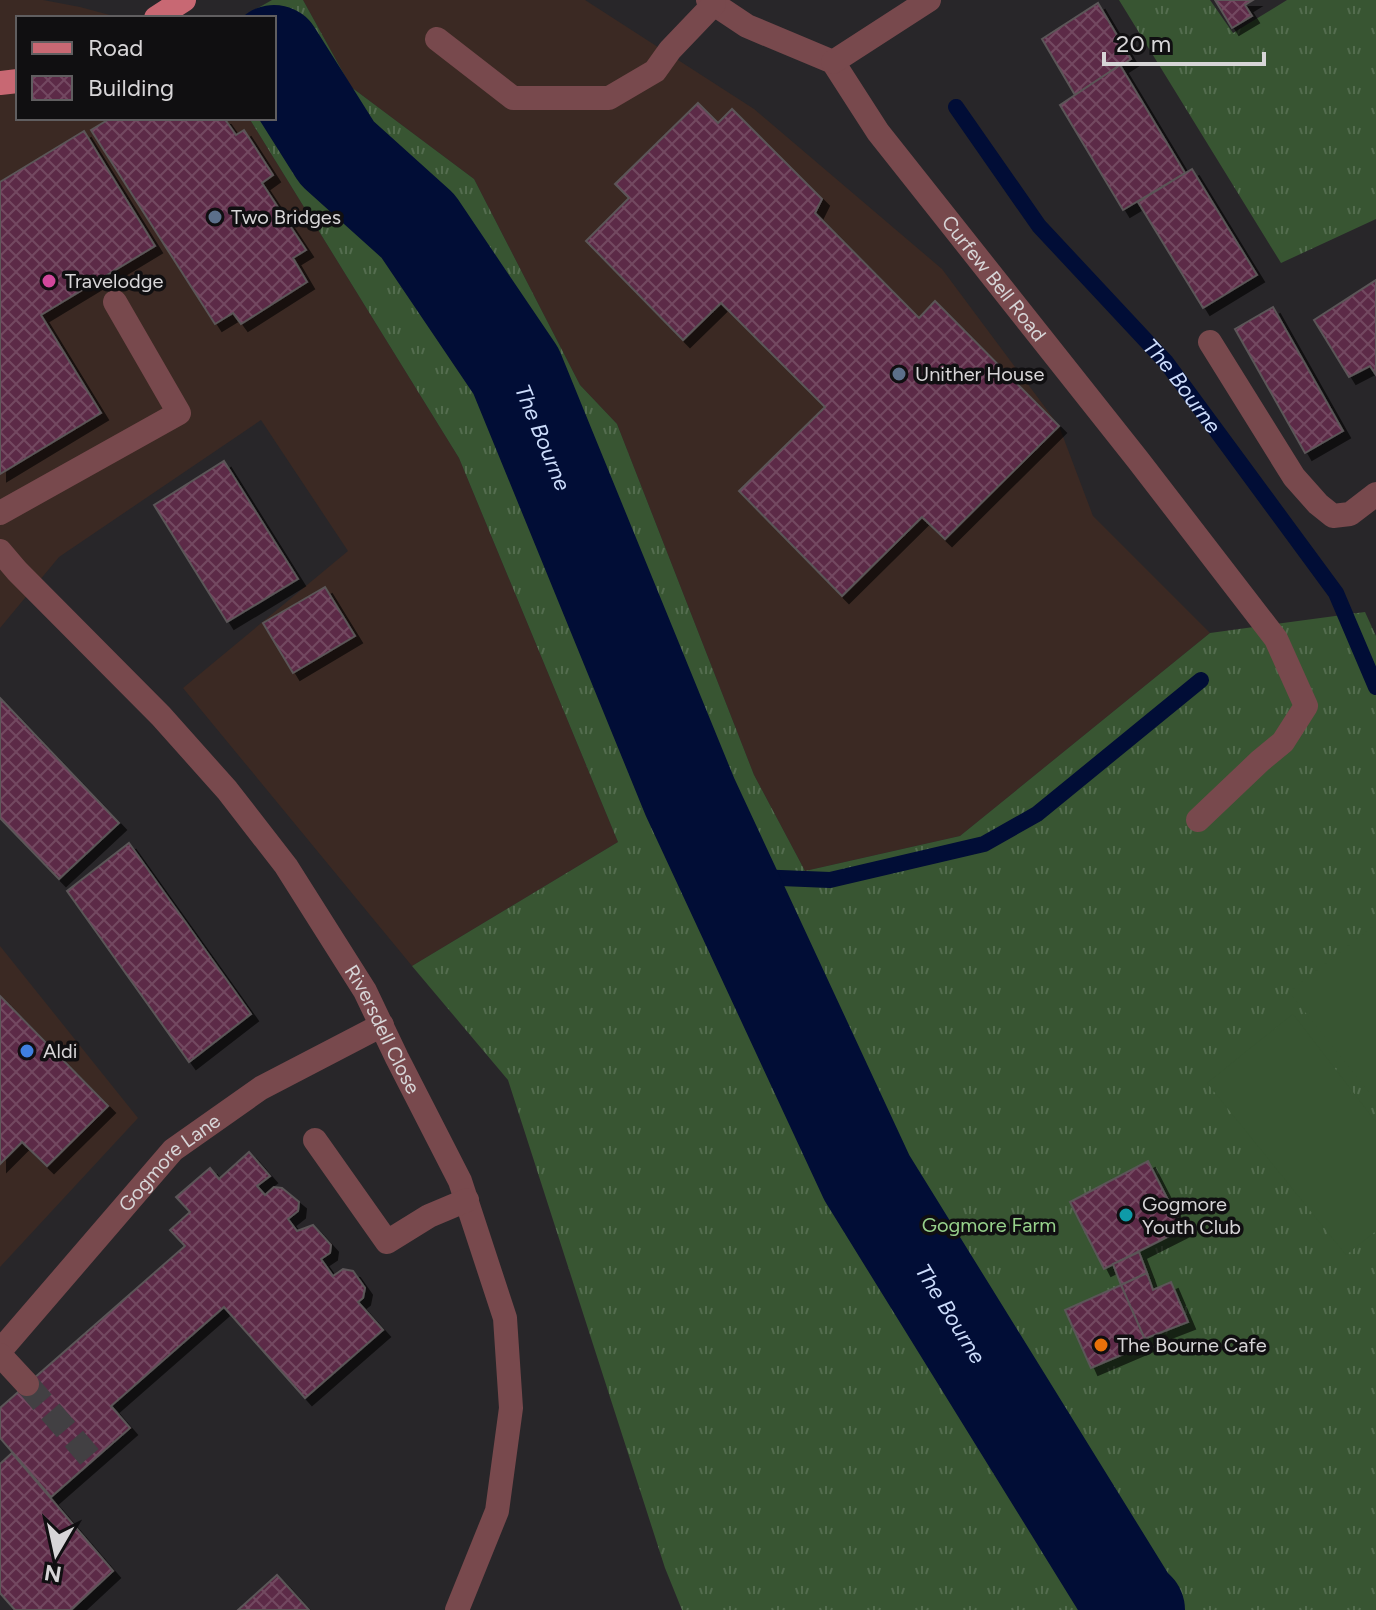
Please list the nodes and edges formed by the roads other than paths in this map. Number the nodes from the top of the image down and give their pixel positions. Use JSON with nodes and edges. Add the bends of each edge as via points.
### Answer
{"nodes":[{"id":1,"x":184,"y":0,"type":"edge"},
{"id":2,"x":929,"y":0,"type":"edge"},
{"id":3,"x":711,"y":2,"type":"edge"},
{"id":4,"x":159,"y":16,"type":"edge"},
{"id":5,"x":437,"y":39,"type":"dead end"},
{"id":6,"x":833,"y":62,"type":"junction"},
{"id":7,"x":115,"y":302,"type":"dead end"},
{"id":8,"x":1210,"y":342,"type":"dead end"},
{"id":9,"x":1376,"y":494,"type":"edge"},
{"id":10,"x":0,"y":513,"type":"edge"},
{"id":11,"x":0,"y":551,"type":"edge"},
{"id":12,"x":1198,"y":820,"type":"dead end"},
{"id":13,"x":382,"y":1025,"type":"junction"},
{"id":14,"x":315,"y":1140,"type":"dead end"},
{"id":15,"x":467,"y":1200,"type":"junction"},
{"id":16,"x":0,"y":1353,"type":"edge"},
{"id":17,"x":27,"y":1384,"type":"tunnel mouth"},
{"id":18,"x":457,"y":1610,"type":"edge"}],
"edges":[{"from":1,"to":4,"type":"main road"},
{"from":2,"to":6,"type":"street"},
{"from":3,"to":5,"type":"street","via":[[655,71],[609,98],[513,98]]},
{"from":3,"to":6,"type":"street","via":[[747,26]]},
{"from":6,"to":12,"type":"street","name":"Curfew Bell Road","via":[[878,132],[1276,639],[1306,706],[1283,742]]},
{"from":7,"to":10,"type":"street","via":[[179,413]]},
{"from":8,"to":9,"type":"street","via":[[1294,477],[1318,504],[1333,516],[1350,514]]},
{"from":11,"to":13,"type":"street","name":"Riversdell Close","via":[[227,790],[286,866]]},
{"from":13,"to":15,"type":"street","name":"Riversdell Close"},
{"from":13,"to":16,"type":"street","name":"Gogmore Lane","via":[[261,1088],[173,1150]]},
{"from":14,"to":15,"type":"street","via":[[387,1242]]},
{"from":15,"to":18,"type":"street","name":"Riversdell Close","via":[[505,1318],[511,1408],[497,1511]]},
{"from":16,"to":17,"type":"street"}]}
